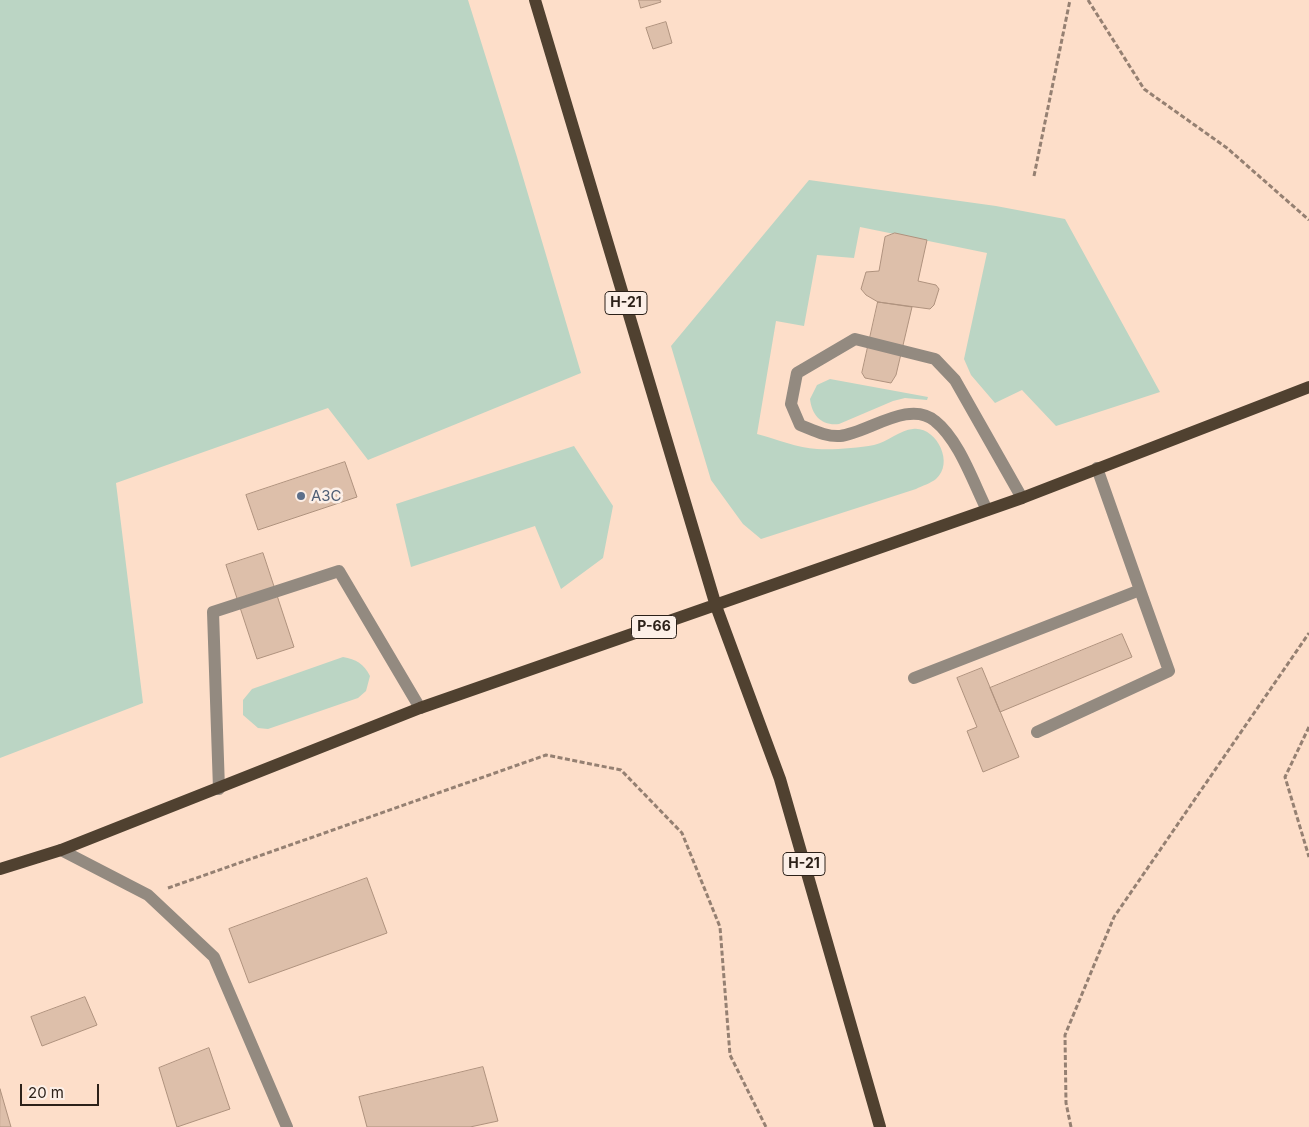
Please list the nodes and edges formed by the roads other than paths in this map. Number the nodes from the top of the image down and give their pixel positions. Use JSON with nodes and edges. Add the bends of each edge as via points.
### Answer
{"nodes":[{"id":1,"x":535,"y":0,"type":"edge"},
{"id":2,"x":1309,"y":387,"type":"edge"},
{"id":3,"x":1098,"y":468,"type":"junction"},
{"id":4,"x":1022,"y":498,"type":"junction"},
{"id":5,"x":987,"y":510,"type":"junction"},
{"id":6,"x":1140,"y":590,"type":"junction"},
{"id":7,"x":716,"y":606,"type":"junction"},
{"id":8,"x":914,"y":678,"type":"dead end"},
{"id":9,"x":420,"y":708,"type":"junction"},
{"id":10,"x":1037,"y":732,"type":"dead end"},
{"id":11,"x":219,"y":789,"type":"junction"},
{"id":12,"x":61,"y":850,"type":"junction"},
{"id":13,"x":0,"y":869,"type":"edge"},
{"id":14,"x":287,"y":1127,"type":"edge"},
{"id":15,"x":880,"y":1127,"type":"edge"}],
"edges":[{"from":1,"to":7,"type":"main road","number":"Н-21"},
{"from":2,"to":3,"type":"main road","number":"Р-66"},
{"from":3,"to":4,"type":"main road","number":"Р-66"},
{"from":3,"to":6,"type":"lane"},
{"from":4,"to":5,"type":"main road","number":"Р-66"},
{"from":4,"to":5,"type":"lane","via":[[955,380],[936,359],[855,340],[797,373],[791,404],[800,425],[822,434],[840,436],[909,412],[934,420],[956,448]]},
{"from":5,"to":7,"type":"main road","number":"Р-66"},
{"from":6,"to":8,"type":"lane"},
{"from":6,"to":10,"type":"lane","via":[[1168,671]]},
{"from":7,"to":9,"type":"main road","number":"Р-66"},
{"from":7,"to":15,"type":"main road","number":"Н-21","via":[[780,779]]},
{"from":9,"to":11,"type":"main road","number":"Р-66"},
{"from":9,"to":11,"type":"lane","via":[[339,571],[213,612]]},
{"from":11,"to":12,"type":"main road","number":"Р-66"},
{"from":12,"to":13,"type":"main road","number":"Р-66"},
{"from":12,"to":14,"type":"lane","via":[[148,895],[214,957]]}]}
